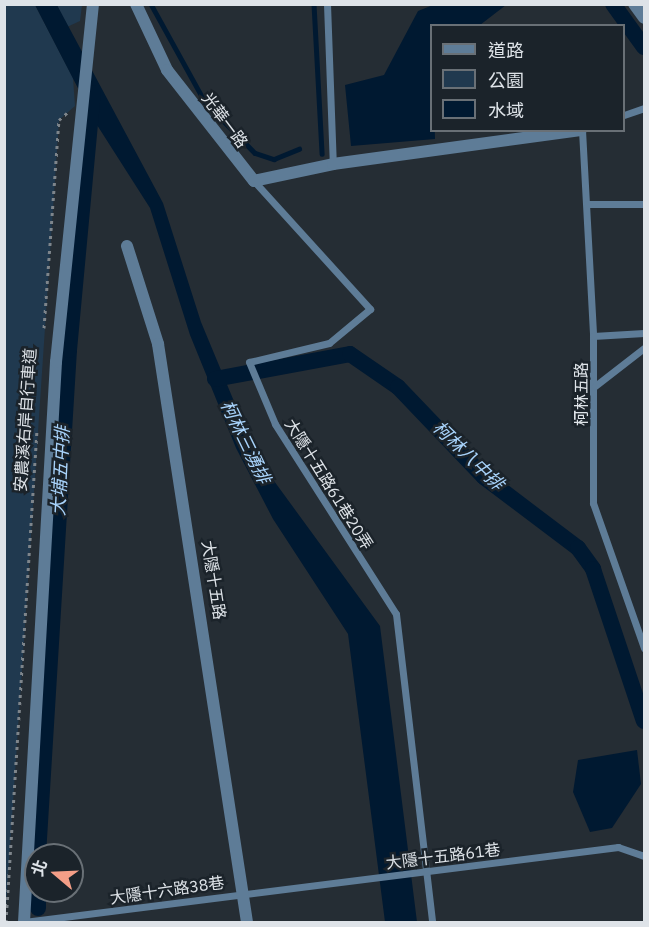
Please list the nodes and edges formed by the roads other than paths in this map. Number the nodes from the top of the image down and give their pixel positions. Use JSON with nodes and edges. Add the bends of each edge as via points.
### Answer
{"nodes":[{"id":1,"x":93,"y":4,"type":"edge"},
{"id":2,"x":136,"y":4,"type":"edge"},
{"id":3,"x":327,"y":4,"type":"edge"},
{"id":4,"x":634,"y":4,"type":"edge"},
{"id":5,"x":645,"y":18,"type":"edge"},
{"id":6,"x":645,"y":108,"type":"edge"},
{"id":7,"x":625,"y":115,"type":"edge"},
{"id":8,"x":567,"y":132,"type":"edge"},
{"id":9,"x":582,"y":132,"type":"edge"},
{"id":10,"x":333,"y":164,"type":"junction"},
{"id":11,"x":254,"y":181,"type":"junction"},
{"id":12,"x":587,"y":204,"type":"junction"},
{"id":13,"x":645,"y":204,"type":"edge"},
{"id":14,"x":127,"y":246,"type":"dead end"},
{"id":15,"x":645,"y":333,"type":"edge"},
{"id":16,"x":594,"y":336,"type":"junction"},
{"id":17,"x":645,"y":348,"type":"edge"},
{"id":18,"x":595,"y":386,"type":"junction"},
{"id":19,"x":645,"y":648,"type":"edge"},
{"id":20,"x":645,"y":856,"type":"edge"},
{"id":21,"x":425,"y":872,"type":"junction"},
{"id":22,"x":243,"y":893,"type":"junction"},
{"id":23,"x":24,"y":922,"type":"edge"},
{"id":24,"x":247,"y":922,"type":"edge"},
{"id":25,"x":432,"y":922,"type":"edge"}],
"edges":[{"from":1,"to":23,"type":"street","via":[[78,119],[56,362]]},
{"from":2,"to":11,"type":"street","name":"光華一路","via":[[166,70]]},
{"from":3,"to":10,"type":"lane"},
{"from":4,"to":5,"type":"street"},
{"from":6,"to":7,"type":"lane"},
{"from":8,"to":10,"type":"street"},
{"from":9,"to":12,"type":"lane","name":"柯林五路"},
{"from":10,"to":11,"type":"street"},
{"from":11,"to":21,"type":"lane","name":"大隱十五路61巷20弄","via":[[370,309],[329,343],[249,362],[275,424],[396,614]]},
{"from":12,"to":13,"type":"lane"},
{"from":12,"to":16,"type":"lane","name":"柯林五路"},
{"from":14,"to":22,"type":"street","name":"大隱十五路","via":[[158,344]]},
{"from":15,"to":16,"type":"lane"},
{"from":16,"to":18,"type":"lane","name":"柯林五路"},
{"from":17,"to":18,"type":"lane"},
{"from":18,"to":19,"type":"lane","name":"柯林五路","via":[[593,503]]},
{"from":20,"to":21,"type":"lane","name":"大隱十五路61巷","via":[[618,847]]},
{"from":21,"to":22,"type":"lane","name":"大隱十五路61巷"},
{"from":21,"to":25,"type":"lane","name":"大隱十五路61巷20弄"},
{"from":22,"to":23,"type":"lane","name":"大隱十六路38巷"},
{"from":22,"to":24,"type":"street","name":"大隱十五路"}]}
